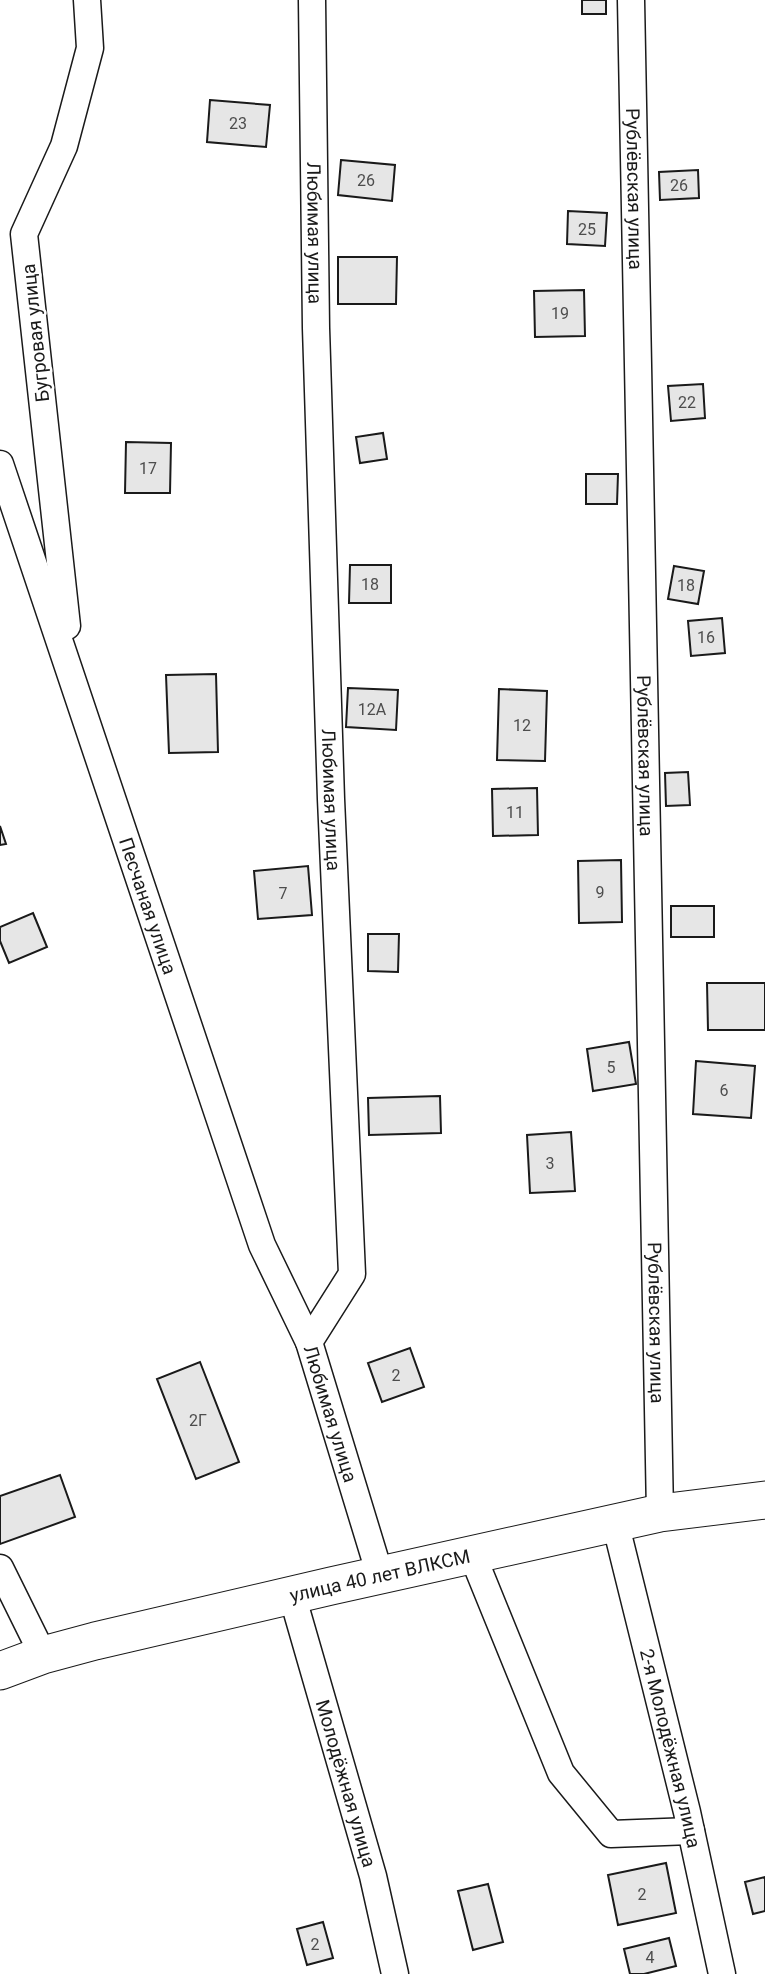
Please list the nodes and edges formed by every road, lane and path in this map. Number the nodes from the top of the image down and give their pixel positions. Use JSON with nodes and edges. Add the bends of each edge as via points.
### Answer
{"nodes":[{"id":1,"x":88,"y":0,"type":"edge"},
{"id":2,"x":312,"y":0,"type":"edge"},
{"id":3,"x":631,"y":0,"type":"edge"},
{"id":4,"x":1,"y":469,"type":"edge"},
{"id":5,"x":72,"y":677,"type":"junction"},
{"id":6,"x":309,"y":1342,"type":"junction"},
{"id":7,"x":765,"y":1500,"type":"edge"},
{"id":8,"x":660,"y":1513,"type":"junction"},
{"id":9,"x":615,"y":1522,"type":"junction"},
{"id":10,"x":472,"y":1554,"type":"junction"},
{"id":11,"x":0,"y":1568,"type":"edge"},
{"id":12,"x":380,"y":1575,"type":"junction"},
{"id":13,"x":292,"y":1595,"type":"junction"},
{"id":14,"x":43,"y":1655,"type":"junction"},
{"id":15,"x":0,"y":1671,"type":"edge"},
{"id":16,"x":691,"y":1831,"type":"junction"},
{"id":17,"x":395,"y":1974,"type":"edge"},
{"id":18,"x":722,"y":1974,"type":"edge"}],
"edges":[{"from":1,"to":5,"type":"street","name":"Бугровая улица","via":[[90,48],[64,146],[24,234]]},
{"from":2,"to":6,"type":"street","name":"Любимая улица","via":[[317,342],[352,1274]]},
{"from":3,"to":8,"type":"street","name":"Рублёвская улица"},
{"from":4,"to":5,"type":"street","name":"Песчаная улица"},
{"from":5,"to":6,"type":"street","name":"Песчаная улица","via":[[262,1245]]},
{"from":6,"to":12,"type":"street","name":"Любимая улица"},
{"from":7,"to":8,"type":"street","name":"улица 40 лет ВЛКСМ"},
{"from":8,"to":9,"type":"street","name":"улица 40 лет ВЛКСМ"},
{"from":9,"to":10,"type":"street","name":"улица 40 лет ВЛКСМ"},
{"from":9,"to":16,"type":"street","name":"2-я Молодёжная улица"},
{"from":10,"to":12,"type":"street","name":"улица 40 лет ВЛКСМ"},
{"from":10,"to":16,"type":"street","via":[[561,1773],[611,1834]]},
{"from":11,"to":14,"type":"street"},
{"from":12,"to":13,"type":"street","name":"улица 40 лет ВЛКСМ"},
{"from":13,"to":14,"type":"street","name":"улица 40 лет ВЛКСМ"},
{"from":13,"to":17,"type":"street","name":"Молодёжная улица","via":[[373,1876]]},
{"from":14,"to":15,"type":"street","name":"улица 40 лет ВЛКСМ"},
{"from":16,"to":18,"type":"street","name":"2-я Молодёжная улица"}]}
